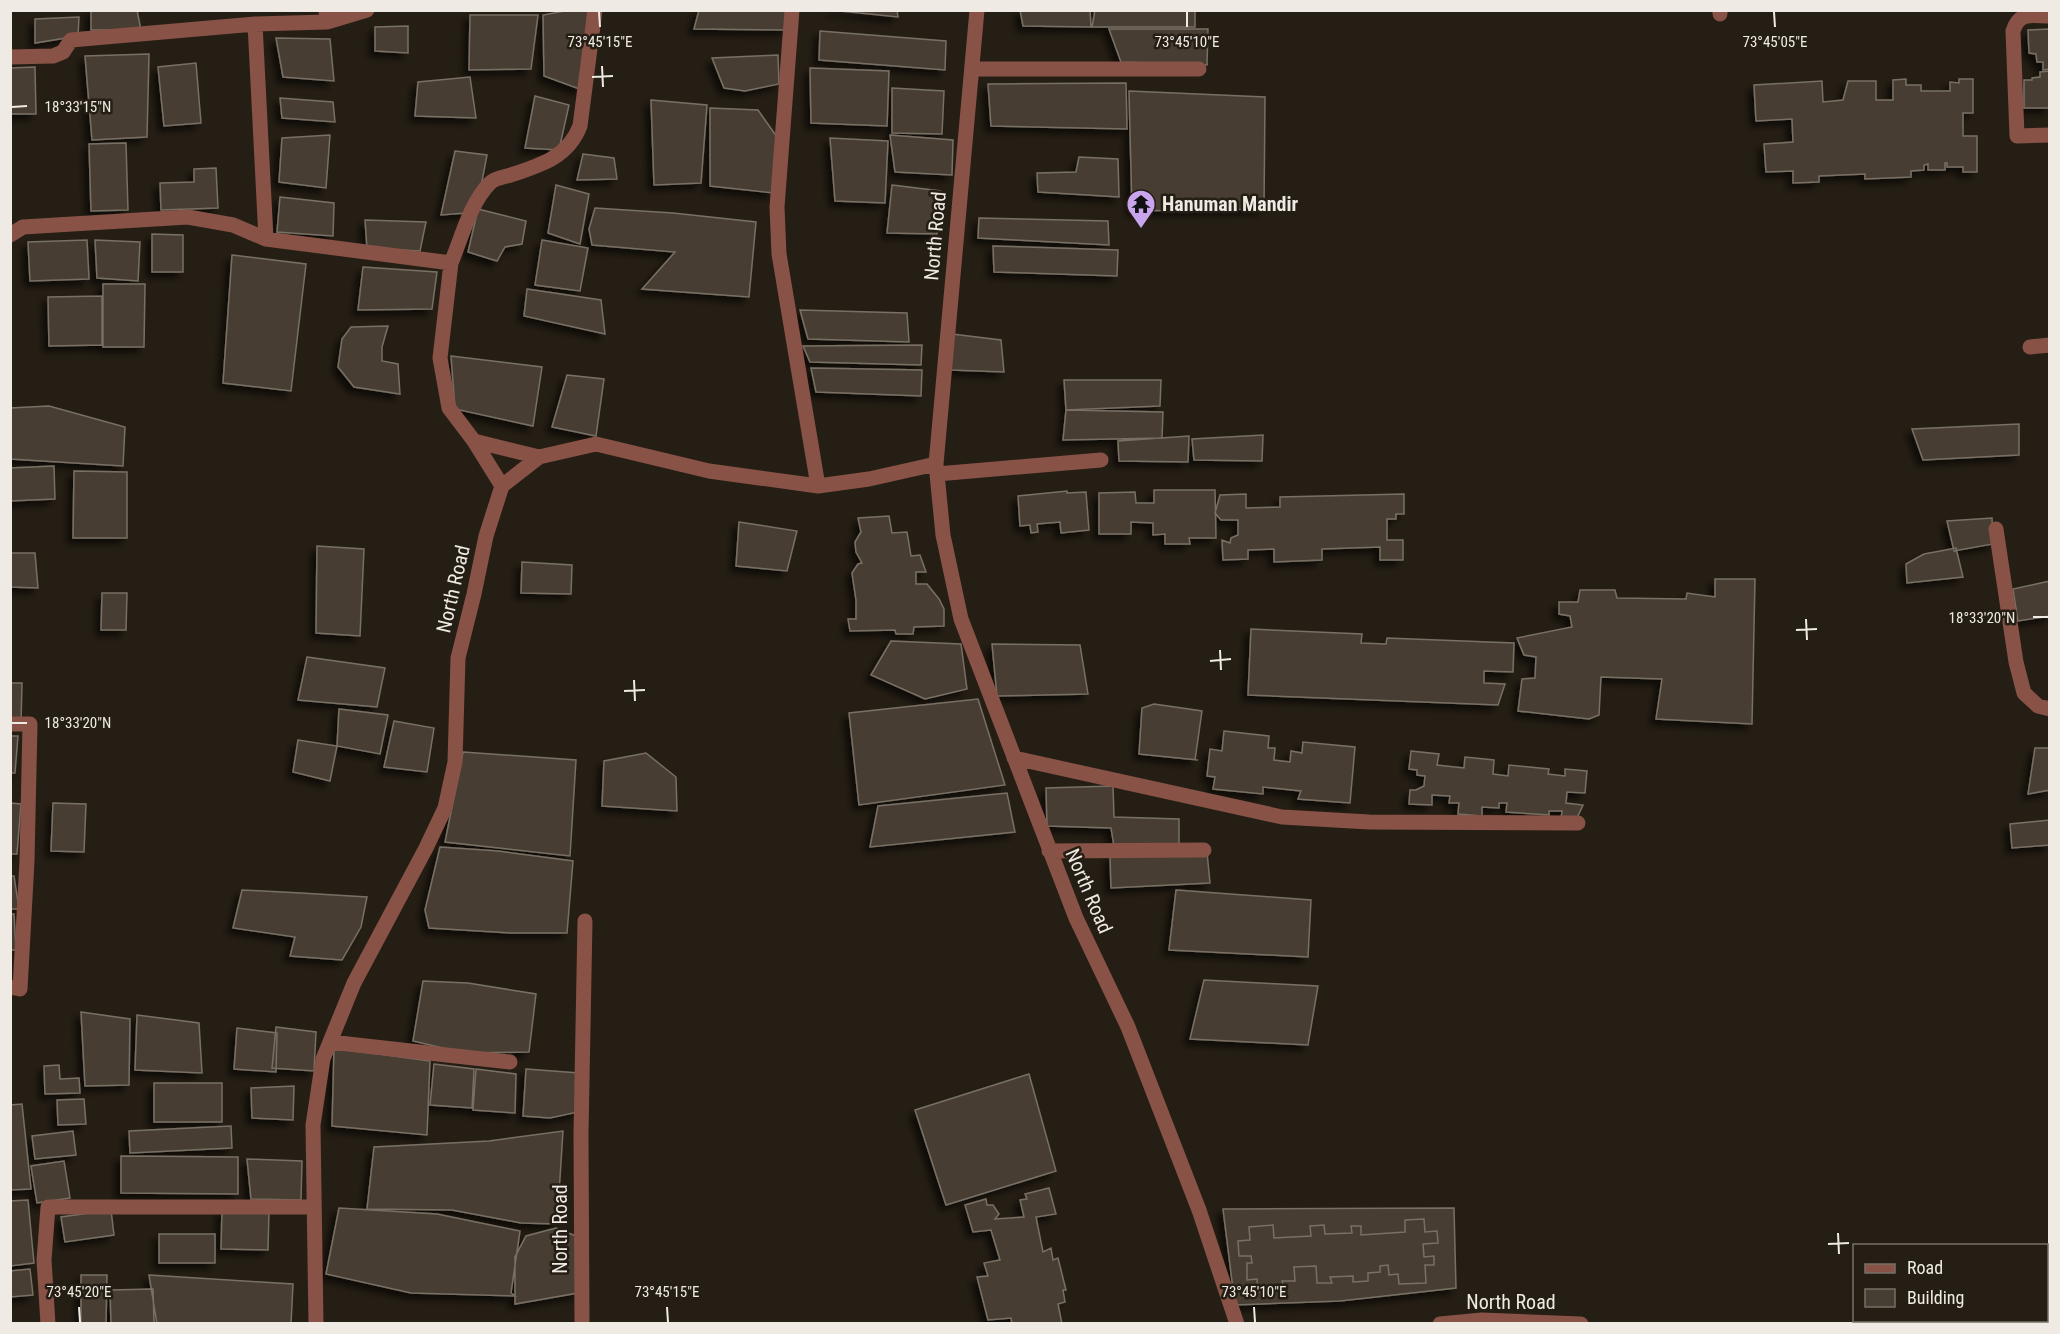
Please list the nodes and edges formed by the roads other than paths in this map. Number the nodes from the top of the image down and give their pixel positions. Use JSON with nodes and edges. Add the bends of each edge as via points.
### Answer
{"nodes":[{"id":1,"x":367,"y":10,"type":"edge"},
{"id":2,"x":595,"y":10,"type":"edge"},
{"id":3,"x":792,"y":10,"type":"edge"},
{"id":4,"x":977,"y":10,"type":"edge"},
{"id":5,"x":327,"y":16,"type":"edge"},
{"id":6,"x":2049,"y":16,"type":"edge"},
{"id":7,"x":255,"y":24,"type":"junction"},
{"id":8,"x":10,"y":57,"type":"edge"},
{"id":9,"x":972,"y":69,"type":"junction"},
{"id":10,"x":1199,"y":69,"type":"dead end"},
{"id":11,"x":2049,"y":135,"type":"edge"},
{"id":12,"x":10,"y":235,"type":"edge"},
{"id":13,"x":266,"y":239,"type":"junction"},
{"id":14,"x":451,"y":263,"type":"junction"},
{"id":15,"x":2049,"y":345,"type":"edge"},
{"id":16,"x":2030,"y":347,"type":"dead end"},
{"id":17,"x":474,"y":441,"type":"junction"},
{"id":18,"x":539,"y":457,"type":"junction"},
{"id":19,"x":1101,"y":460,"type":"dead end"},
{"id":20,"x":936,"y":469,"type":"junction"},
{"id":21,"x":502,"y":486,"type":"junction"},
{"id":22,"x":818,"y":486,"type":"junction"},
{"id":23,"x":1996,"y":529,"type":"dead end"},
{"id":24,"x":2049,"y":709,"type":"edge"},
{"id":25,"x":10,"y":724,"type":"edge"},
{"id":26,"x":1014,"y":758,"type":"junction"},
{"id":27,"x":1578,"y":823,"type":"dead end"},
{"id":28,"x":1204,"y":850,"type":"dead end"},
{"id":29,"x":1049,"y":851,"type":"junction"},
{"id":30,"x":585,"y":921,"type":"dead end"},
{"id":31,"x":10,"y":987,"type":"edge"},
{"id":32,"x":330,"y":1042,"type":"junction"},
{"id":33,"x":510,"y":1062,"type":"dead end"},
{"id":34,"x":314,"y":1207,"type":"junction"},
{"id":35,"x":48,"y":1323,"type":"edge"},
{"id":36,"x":316,"y":1323,"type":"edge"},
{"id":37,"x":582,"y":1323,"type":"edge"},
{"id":38,"x":1237,"y":1323,"type":"edge"},
{"id":39,"x":1440,"y":1323,"type":"edge"},
{"id":40,"x":1581,"y":1323,"type":"edge"}],
"edges":[{"from":1,"to":5,"type":"street"},
{"from":2,"to":14,"type":"street","via":[[576,136],[554,158],[492,181],[475,204]]},
{"from":3,"to":22,"type":"street","via":[[777,207],[779,254]]},
{"from":4,"to":9,"type":"street","name":"North Road"},
{"from":5,"to":7,"type":"street"},
{"from":6,"to":11,"type":"street","via":[[2023,16],[2015,21],[2013,31],[2017,136]]},
{"from":7,"to":8,"type":"street","via":[[71,40],[63,52],[53,56]]},
{"from":7,"to":13,"type":"street"},
{"from":9,"to":10,"type":"street"},
{"from":9,"to":20,"type":"street","name":"North Road"},
{"from":12,"to":13,"type":"street","via":[[23,227],[188,217],[233,225]]},
{"from":13,"to":14,"type":"street"},
{"from":14,"to":17,"type":"street","via":[[440,358],[448,408]]},
{"from":15,"to":16,"type":"street"},
{"from":17,"to":18,"type":"street"},
{"from":17,"to":21,"type":"street"},
{"from":18,"to":21,"type":"street"},
{"from":18,"to":22,"type":"street","via":[[596,444],[709,471]]},
{"from":19,"to":20,"type":"street"},
{"from":20,"to":22,"type":"street"},
{"from":20,"to":26,"type":"street","name":"North Road","via":[[943,535],[962,619]]},
{"from":21,"to":32,"type":"street","name":"North Road","via":[[486,536],[458,658],[455,762],[445,808],[354,983]]},
{"from":23,"to":24,"type":"street","via":[[2024,693],[2038,706]]},
{"from":25,"to":31,"type":"street","via":[[30,724],[20,989]]},
{"from":26,"to":27,"type":"street","via":[[1282,817],[1369,822]]},
{"from":26,"to":29,"type":"street","name":"North Road"},
{"from":28,"to":29,"type":"street"},
{"from":29,"to":38,"type":"street","name":"North Road","via":[[1128,1027],[1199,1210]]},
{"from":30,"to":37,"type":"street","name":"North Road"},
{"from":32,"to":33,"type":"street"},
{"from":32,"to":34,"type":"street","name":"North Road","via":[[323,1059],[314,1125]]},
{"from":34,"to":35,"type":"street","via":[[48,1208],[44,1260]]},
{"from":34,"to":36,"type":"street","name":"North Road"},
{"from":39,"to":40,"type":"street","name":"North Road"}]}
